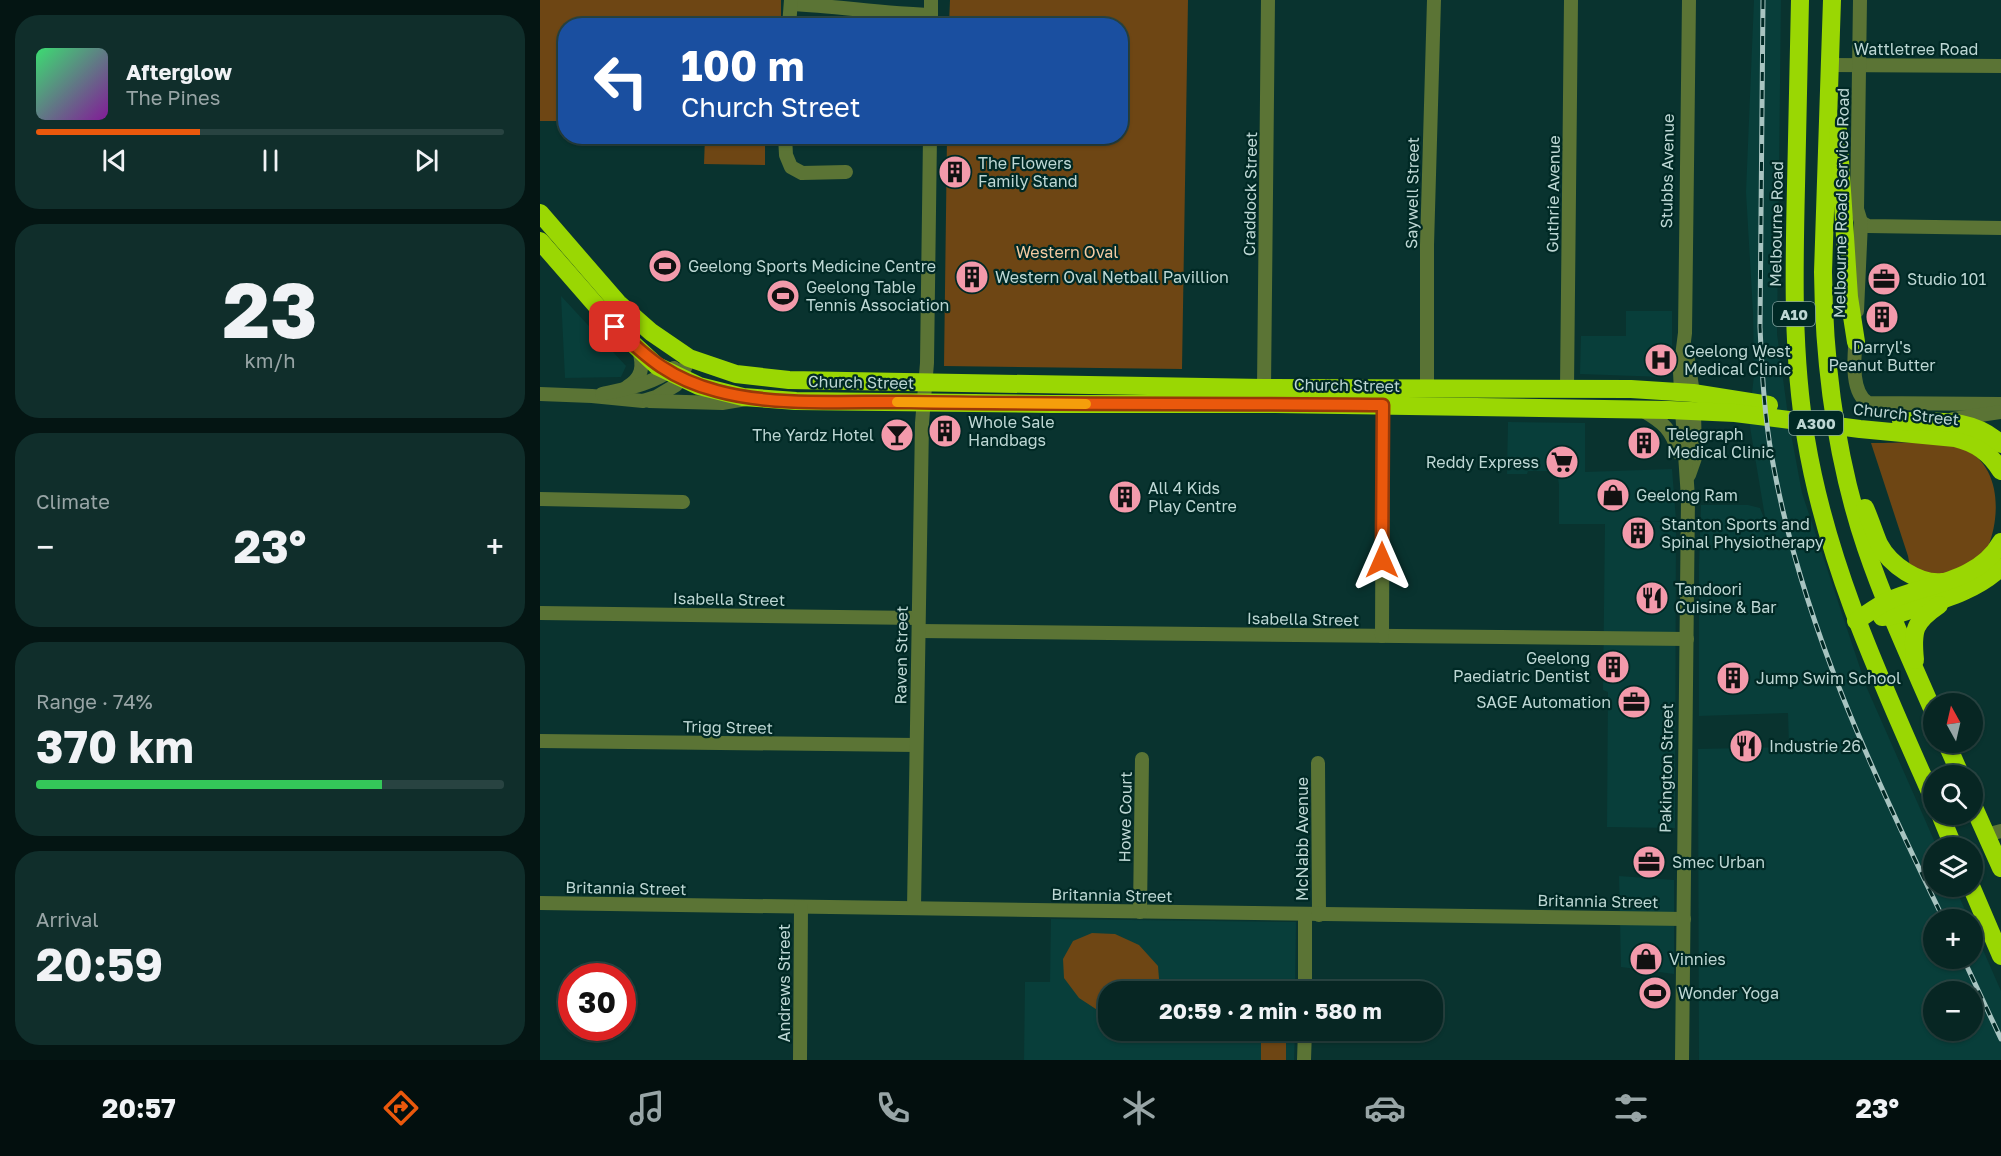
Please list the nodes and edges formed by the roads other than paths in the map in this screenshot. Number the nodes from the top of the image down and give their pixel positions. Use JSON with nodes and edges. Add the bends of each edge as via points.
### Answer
{"nodes":[{"id":1,"x":931,"y":0,"type":"edge"},
{"id":2,"x":1268,"y":0,"type":"edge"},
{"id":3,"x":1434,"y":0,"type":"edge"},
{"id":4,"x":1571,"y":0,"type":"edge"},
{"id":5,"x":1689,"y":0,"type":"edge"},
{"id":6,"x":1800,"y":0,"type":"edge"},
{"id":7,"x":1832,"y":0,"type":"edge"},
{"id":8,"x":1860,"y":0,"type":"edge"},
{"id":9,"x":791,"y":2,"type":"edge"},
{"id":10,"x":790,"y":18,"type":"edge"},
{"id":11,"x":917,"y":18,"type":"edge"},
{"id":12,"x":931,"y":18,"type":"edge"},
{"id":13,"x":1830,"y":65,"type":"junction"},
{"id":14,"x":1858,"y":66,"type":"junction"},
{"id":15,"x":2001,"y":66,"type":"edge"},
{"id":16,"x":785,"y":144,"type":"edge"},
{"id":17,"x":930,"y":144,"type":"edge"},
{"id":18,"x":846,"y":172,"type":"dead end"},
{"id":19,"x":540,"y":213,"type":"edge"},
{"id":20,"x":1861,"y":222,"type":"junction"},
{"id":21,"x":2001,"y":228,"type":"edge"},
{"id":22,"x":540,"y":241,"type":"edge"},
{"id":23,"x":1856,"y":342,"type":"junction"},
{"id":24,"x":639,"y":350,"type":"junction"},
{"id":25,"x":689,"y":358,"type":"junction"},
{"id":26,"x":675,"y":375,"type":"junction"},
{"id":27,"x":925,"y":382,"type":"junction"},
{"id":28,"x":1427,"y":387,"type":"junction"},
{"id":29,"x":1264,"y":388,"type":"junction"},
{"id":30,"x":1567,"y":388,"type":"junction"},
{"id":31,"x":622,"y":390,"type":"junction"},
{"id":32,"x":540,"y":394,"type":"edge"},
{"id":33,"x":592,"y":396,"type":"junction"},
{"id":34,"x":751,"y":397,"type":"junction"},
{"id":35,"x":643,"y":401,"type":"junction"},
{"id":36,"x":1687,"y":401,"type":"junction"},
{"id":37,"x":924,"y":402,"type":"junction"},
{"id":38,"x":2001,"y":404,"type":"edge"},
{"id":39,"x":1383,"y":405,"type":"junction"},
{"id":40,"x":1640,"y":409,"type":"junction"},
{"id":41,"x":2001,"y":412,"type":"edge"},
{"id":42,"x":1918,"y":422,"type":"junction"},
{"id":43,"x":1880,"y":425,"type":"junction"},
{"id":44,"x":2000,"y":443,"type":"edge"},
{"id":45,"x":1973,"y":444,"type":"junction"},
{"id":46,"x":1841,"y":450,"type":"junction"},
{"id":47,"x":2001,"y":471,"type":"edge"},
{"id":48,"x":1688,"y":477,"type":"junction"},
{"id":49,"x":540,"y":499,"type":"edge"},
{"id":50,"x":683,"y":502,"type":"dead end"},
{"id":51,"x":2001,"y":542,"type":"edge"},
{"id":52,"x":2001,"y":567,"type":"edge"},
{"id":53,"x":1943,"y":582,"type":"junction"},
{"id":54,"x":1965,"y":591,"type":"junction"},
{"id":55,"x":1889,"y":609,"type":"junction"},
{"id":56,"x":540,"y":613,"type":"edge"},
{"id":57,"x":1856,"y":621,"type":"junction"},
{"id":58,"x":918,"y":624,"type":"junction"},
{"id":59,"x":1382,"y":636,"type":"junction"},
{"id":60,"x":1687,"y":639,"type":"junction"},
{"id":61,"x":1919,"y":679,"type":"junction"},
{"id":62,"x":1925,"y":693,"type":"edge"},
{"id":63,"x":540,"y":741,"type":"edge"},
{"id":64,"x":916,"y":745,"type":"junction"},
{"id":65,"x":1142,"y":759,"type":"dead end"},
{"id":66,"x":1318,"y":763,"type":"dead end"},
{"id":67,"x":1923,"y":776,"type":"edge"},
{"id":68,"x":1983,"y":818,"type":"edge"},
{"id":69,"x":1994,"y":833,"type":"edge"},
{"id":70,"x":2001,"y":868,"type":"edge"},
{"id":71,"x":1976,"y":897,"type":"edge"},
{"id":72,"x":540,"y":903,"type":"edge"},
{"id":73,"x":801,"y":907,"type":"junction"},
{"id":74,"x":914,"y":908,"type":"junction"},
{"id":75,"x":1140,"y":912,"type":"junction"},
{"id":76,"x":1312,"y":915,"type":"junction"},
{"id":77,"x":1684,"y":919,"type":"junction"},
{"id":78,"x":2001,"y":956,"type":"edge"},
{"id":79,"x":1306,"y":981,"type":"edge"},
{"id":80,"x":1305,"y":1041,"type":"edge"},
{"id":81,"x":800,"y":1060,"type":"edge"},
{"id":82,"x":1304,"y":1060,"type":"edge"},
{"id":83,"x":1682,"y":1060,"type":"edge"}],
"edges":[{"from":1,"to":12,"type":"street"},
{"from":2,"to":29,"type":"street","name":"Craddock Street"},
{"from":3,"to":28,"type":"street","name":"Saywell Street"},
{"from":4,"to":30,"type":"street","name":"Guthrie Avenue"},
{"from":5,"to":36,"type":"street","name":"Stubbs Avenue","via":[[1684,343],[1680,372]]},
{"from":6,"to":57,"type":"highway","name":"Melbourne Road","number":"A10","via":[[1794,286],[1797,367],[1819,503]]},
{"from":7,"to":13,"type":"highway","number":"A10"},
{"from":8,"to":14,"type":"street","name":"Melbourne Road Service Road"},
{"from":9,"to":10,"type":"street"},
{"from":9,"to":11,"type":"street"},
{"from":13,"to":14,"type":"street","name":"Wattletree Road"},
{"from":13,"to":23,"type":"highway"},
{"from":13,"to":46,"type":"highway","number":"A10","via":[[1823,316]]},
{"from":14,"to":15,"type":"street","name":"Wattletree Road"},
{"from":14,"to":20,"type":"street","name":"Melbourne Road Service Road","via":[[1857,209]]},
{"from":16,"to":18,"type":"street","via":[[791,167],[802,173]]},
{"from":17,"to":27,"type":"street","name":"Raven Street"},
{"from":19,"to":25,"type":"highway","number":"A300","via":[[618,303]]},
{"from":20,"to":21,"type":"street","via":[[1868,226]]},
{"from":20,"to":23,"type":"street","name":"Melbourne Road Service Road"},
{"from":22,"to":24,"type":"highway","number":"A300"},
{"from":23,"to":38,"type":"street","name":"Melbourne Road Service Road","via":[[1856,385],[1866,402]]},
{"from":24,"to":26,"type":"highway","number":"A300"},
{"from":24,"to":31,"type":"street","via":[[640,374]]},
{"from":25,"to":26,"type":"street"},
{"from":25,"to":27,"type":"highway","name":"Church Street","number":"A300","via":[[736,374],[772,379]]},
{"from":26,"to":31,"type":"street"},
{"from":26,"to":34,"type":"highway","name":"Church Street","number":"A300","via":[[716,391]]},
{"from":26,"to":35,"type":"street","via":[[672,388]]},
{"from":27,"to":29,"type":"highway","name":"Church Street","number":"A300"},
{"from":27,"to":37,"type":"street","name":"Raven Street"},
{"from":28,"to":29,"type":"highway","name":"Church Street","number":"A300"},
{"from":28,"to":30,"type":"highway","name":"Church Street","number":"A300"},
{"from":30,"to":36,"type":"highway","name":"Church Street","number":"A300"},
{"from":31,"to":33,"type":"street"},
{"from":32,"to":33,"type":"street"},
{"from":33,"to":35,"type":"street"},
{"from":34,"to":35,"type":"street","via":[[722,403]]},
{"from":34,"to":37,"type":"highway","name":"Church Street","number":"A300"},
{"from":36,"to":40,"type":"highway","name":"Church Street","number":"A300"},
{"from":36,"to":43,"type":"highway","name":"Church Street","number":"A300"},
{"from":36,"to":48,"type":"street","name":"Pakington Street","via":[[1695,458]]},
{"from":37,"to":39,"type":"highway","name":"Church Street","number":"A300"},
{"from":37,"to":58,"type":"street","name":"Raven Street"},
{"from":39,"to":40,"type":"highway","name":"Church Street","number":"A300"},
{"from":39,"to":59,"type":"street"},
{"from":40,"to":48,"type":"street","via":[[1670,432]]},
{"from":41,"to":42,"type":"street"},
{"from":42,"to":43,"type":"highway","name":"Church Street","number":"A300"},
{"from":42,"to":44,"type":"highway","name":"Church Street","number":"A300","via":[[1967,424]]},
{"from":43,"to":45,"type":"highway","name":"Church Street","number":"A300"},
{"from":44,"to":45,"type":"highway"},
{"from":45,"to":47,"type":"highway","name":"Church Street","number":"A300","via":[[1990,456]]},
{"from":46,"to":53,"type":"highway","via":[[1886,555],[1920,579]]},
{"from":46,"to":55,"type":"highway","number":"A10","via":[[1865,546]]},
{"from":48,"to":60,"type":"street","name":"Pakington Street"},
{"from":49,"to":50,"type":"street"},
{"from":51,"to":53,"type":"highway","via":[[1984,563]]},
{"from":52,"to":54,"type":"highway"},
{"from":53,"to":55,"type":"highway"},
{"from":54,"to":55,"type":"highway"},
{"from":54,"to":61,"type":"highway","via":[[1927,613],[1917,625],[1914,652]]},
{"from":55,"to":57,"type":"highway"},
{"from":55,"to":61,"type":"highway","number":"A10"},
{"from":56,"to":58,"type":"street","name":"Isabella Street"},
{"from":57,"to":67,"type":"highway","number":"A10"},
{"from":58,"to":59,"type":"street","name":"Isabella Street"},
{"from":58,"to":64,"type":"street","name":"Raven Street"},
{"from":59,"to":60,"type":"street","name":"Isabella Street"},
{"from":60,"to":77,"type":"street","name":"Pakington Street"},
{"from":61,"to":62,"type":"highway","number":"A10"},
{"from":63,"to":64,"type":"street","name":"Trigg Street"},
{"from":64,"to":74,"type":"street","name":"Raven Street"},
{"from":65,"to":75,"type":"street","name":"Howe Court"},
{"from":66,"to":76,"type":"street","name":"McNabb Avenue"},
{"from":68,"to":69,"type":"highway"},
{"from":69,"to":70,"type":"highway"},
{"from":71,"to":78,"type":"highway"},
{"from":72,"to":73,"type":"street","name":"Britannia Street"},
{"from":73,"to":74,"type":"street","name":"Britannia Street"},
{"from":73,"to":81,"type":"street","name":"Andrews Street"},
{"from":74,"to":75,"type":"street","name":"Britannia Street"},
{"from":75,"to":76,"type":"street","name":"Britannia Street"},
{"from":76,"to":77,"type":"street","name":"Britannia Street"},
{"from":76,"to":79,"type":"street","name":"McNabb Avenue"},
{"from":77,"to":83,"type":"street","name":"Pakington Street"},
{"from":80,"to":82,"type":"street"}]}
